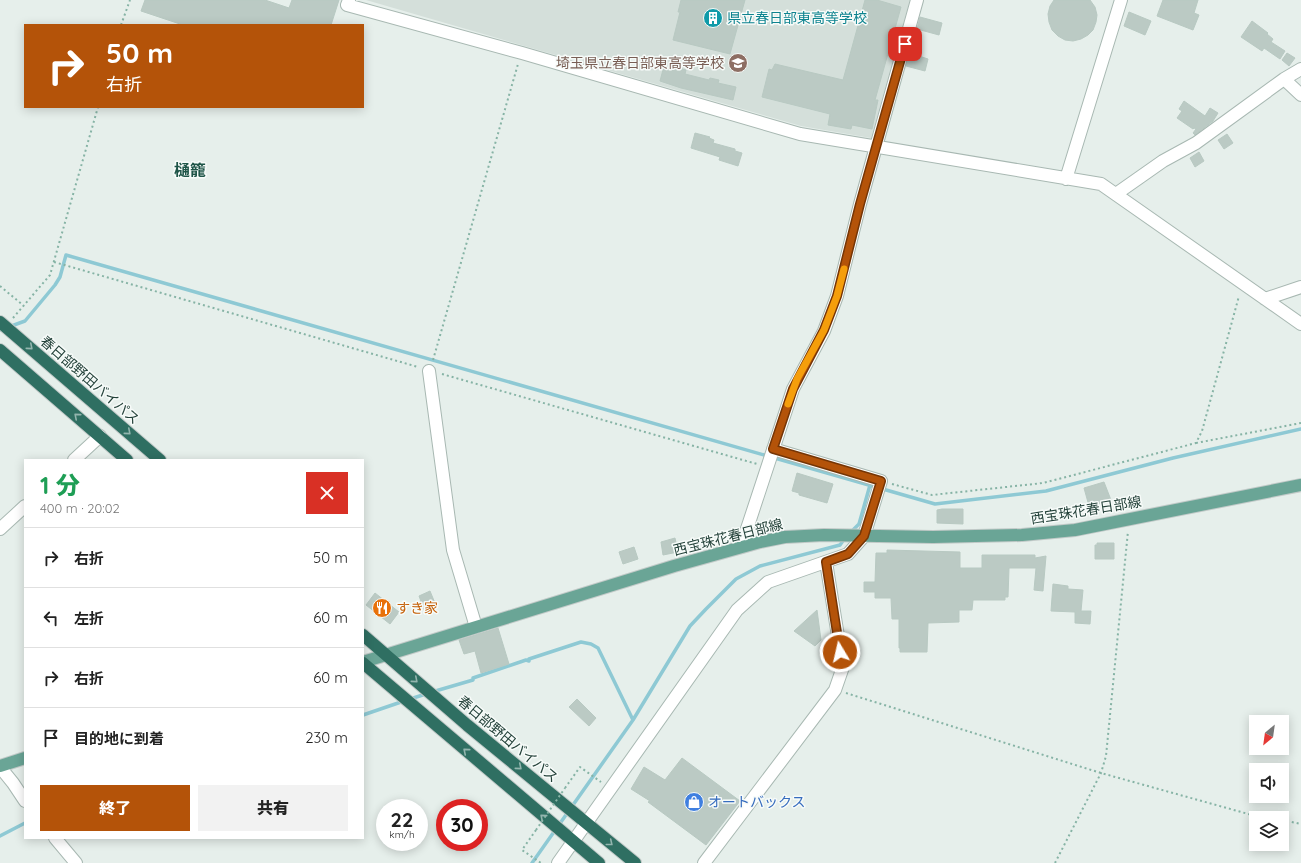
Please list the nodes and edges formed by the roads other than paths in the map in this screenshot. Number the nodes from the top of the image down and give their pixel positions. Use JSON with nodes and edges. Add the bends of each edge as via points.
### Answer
{"nodes":[{"id":1,"x":349,"y":0,"type":"edge"},
{"id":2,"x":917,"y":0,"type":"edge"},
{"id":3,"x":1121,"y":0,"type":"edge"},
{"id":4,"x":1301,"y":69,"type":"edge"},
{"id":5,"x":1284,"y":79,"type":"junction"},
{"id":6,"x":1301,"y":95,"type":"edge"},
{"id":7,"x":876,"y":148,"type":"junction"},
{"id":8,"x":1066,"y":179,"type":"junction"},
{"id":9,"x":1116,"y":194,"type":"junction"},
{"id":10,"x":1301,"y":287,"type":"edge"},
{"id":11,"x":1265,"y":299,"type":"junction"},
{"id":12,"x":2,"y":323,"type":"edge"},
{"id":13,"x":1301,"y":324,"type":"edge"},
{"id":14,"x":0,"y":350,"type":"edge"},
{"id":15,"x":430,"y":370,"type":"road end"},
{"id":16,"x":100,"y":436,"type":"junction"},
{"id":17,"x":773,"y":449,"type":"junction"},
{"id":18,"x":75,"y":459,"type":"edge"},
{"id":19,"x":126,"y":459,"type":"edge"},
{"id":20,"x":159,"y":459,"type":"edge"},
{"id":21,"x":1301,"y":485,"type":"edge"},
{"id":22,"x":24,"y":507,"type":"edge"},
{"id":23,"x":0,"y":529,"type":"edge"},
{"id":24,"x":861,"y":536,"type":"junction"},
{"id":25,"x":741,"y":547,"type":"junction"},
{"id":26,"x":826,"y":562,"type":"junction"},
{"id":27,"x":476,"y":627,"type":"junction"},
{"id":28,"x":364,"y":636,"type":"edge"},
{"id":29,"x":386,"y":655,"type":"junction"},
{"id":30,"x":364,"y":662,"type":"edge"},
{"id":31,"x":364,"y":663,"type":"edge"},
{"id":32,"x":24,"y":758,"type":"edge"},
{"id":33,"x":0,"y":766,"type":"edge"},
{"id":34,"x":24,"y":800,"type":"edge"},
{"id":35,"x":586,"y":823,"type":"junction"},
{"id":36,"x":56,"y":839,"type":"edge"},
{"id":37,"x":573,"y":842,"type":"junction"},
{"id":38,"x":76,"y":863,"type":"edge"},
{"id":39,"x":558,"y":863,"type":"edge"},
{"id":40,"x":599,"y":863,"type":"edge"},
{"id":41,"x":635,"y":863,"type":"edge"},
{"id":42,"x":704,"y":863,"type":"edge"}],
"edges":[{"from":1,"to":7,"type":"street","via":[[347,5],[800,134]]},
{"from":2,"to":7,"type":"street"},
{"from":3,"to":8,"type":"street"},
{"from":4,"to":5,"type":"street"},
{"from":5,"to":6,"type":"street"},
{"from":5,"to":9,"type":"street","via":[[1196,143],[1163,161]]},
{"from":7,"to":8,"type":"street"},
{"from":7,"to":17,"type":"street","via":[[837,296],[824,330],[793,389]]},
{"from":8,"to":9,"type":"street","via":[[1101,184]]},
{"from":9,"to":11,"type":"street"},
{"from":10,"to":11,"type":"street"},
{"from":11,"to":13,"type":"street"},
{"from":12,"to":20,"type":"highway","name":"春日部野田バイパス","one_way":true},
{"from":16,"to":14,"type":"highway","one_way":true},
{"from":15,"to":27,"type":"street","via":[[453,550]]},
{"from":16,"to":18,"type":"street"},
{"from":16,"to":19,"type":"highway"},
{"from":17,"to":24,"type":"street","via":[[881,481]]},
{"from":17,"to":25,"type":"street"},
{"from":21,"to":24,"type":"main road","name":"西宝珠花春日部線","via":[[1075,530],[1022,535]]},
{"from":22,"to":23,"type":"street"},
{"from":24,"to":25,"type":"main road","name":"西宝珠花春日部線","via":[[785,537]]},
{"from":24,"to":26,"type":"street","via":[[848,554]]},
{"from":25,"to":27,"type":"main road","name":"西宝珠花春日部線"},
{"from":26,"to":35,"type":"street","via":[[768,582],[737,610]]},
{"from":26,"to":42,"type":"street","via":[[843,667],[835,690]]},
{"from":27,"to":29,"type":"main road","name":"西宝珠花春日部線"},
{"from":28,"to":29,"type":"highway","name":"春日部野田バイパス"},
{"from":29,"to":30,"type":"main road","name":"西宝珠花春日部線"},
{"from":29,"to":35,"type":"highway","name":"春日部野田バイパス","one_way":true},
{"from":37,"to":31,"type":"highway","one_way":true},
{"from":32,"to":33,"type":"main road"},
{"from":33,"to":34,"type":"street"},
{"from":35,"to":37,"type":"street"},
{"from":35,"to":41,"type":"highway","name":"春日部野田バイパス","one_way":true},
{"from":36,"to":38,"type":"street"},
{"from":37,"to":39,"type":"street"},
{"from":37,"to":40,"type":"highway"}]}
